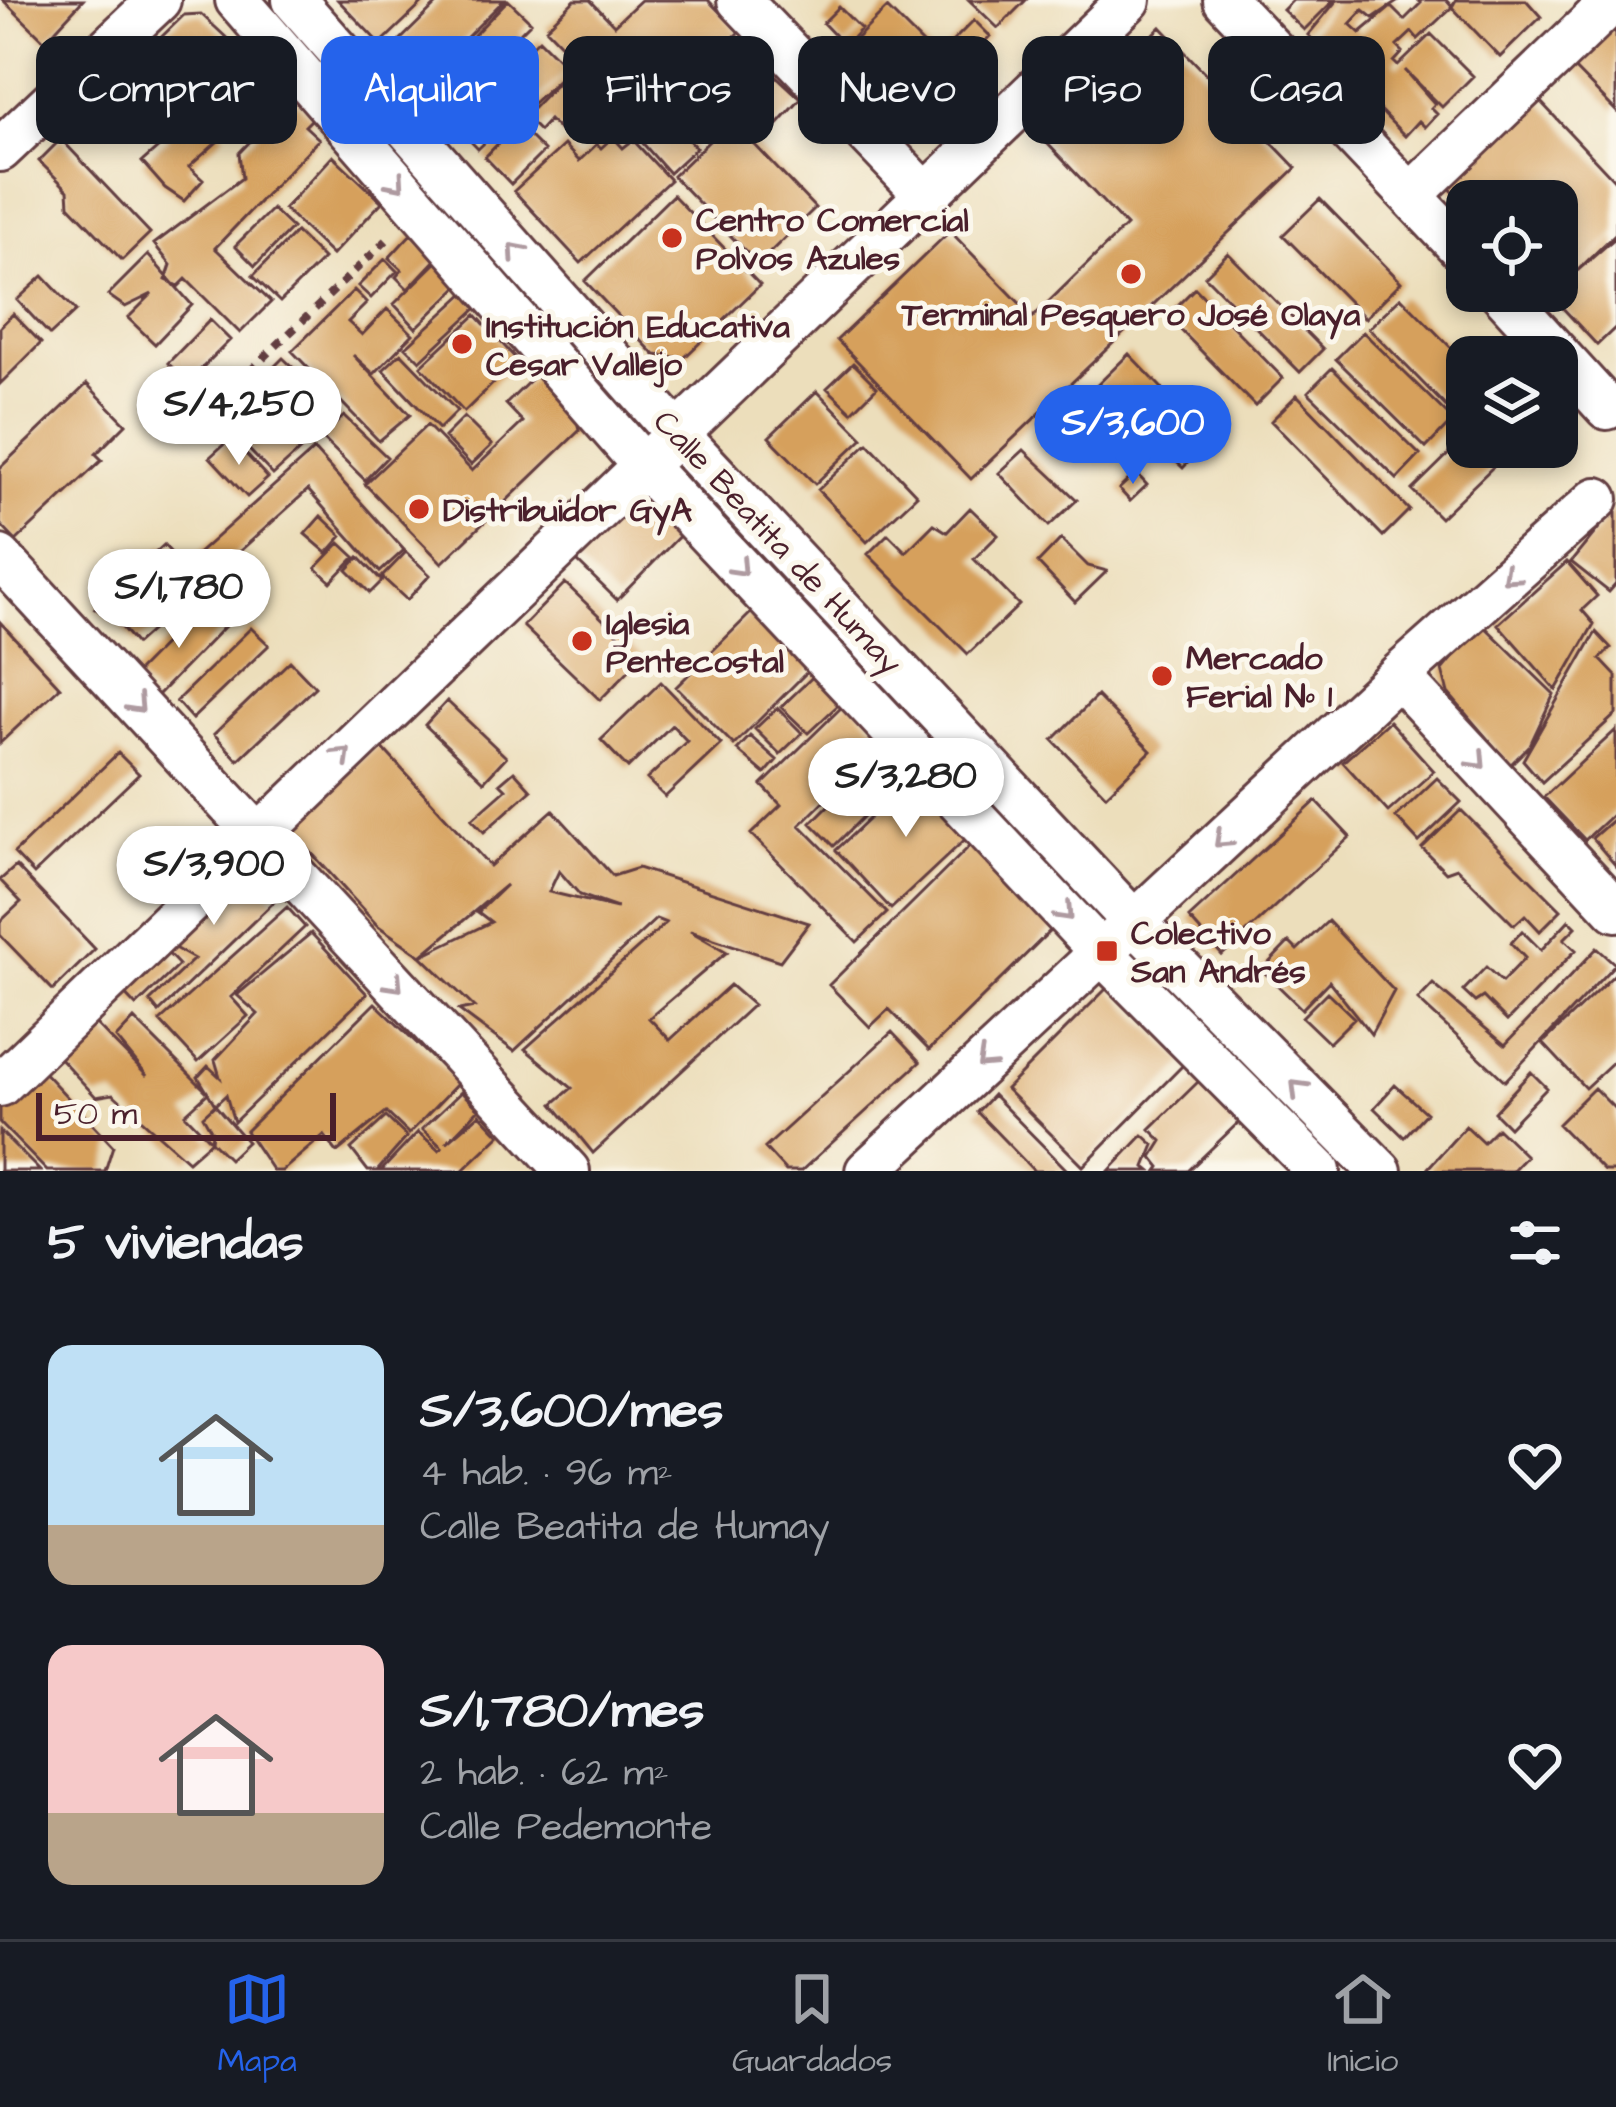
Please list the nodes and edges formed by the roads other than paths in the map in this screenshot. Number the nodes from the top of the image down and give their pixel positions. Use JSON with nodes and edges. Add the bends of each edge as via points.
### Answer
{"nodes":[{"id":1,"x":158,"y":0,"type":"edge"},
{"id":2,"x":237,"y":0,"type":"edge"},
{"id":3,"x":294,"y":0,"type":"edge"},
{"id":4,"x":739,"y":0,"type":"edge"},
{"id":5,"x":1129,"y":0,"type":"edge"},
{"id":6,"x":1225,"y":0,"type":"edge"},
{"id":7,"x":1614,"y":0,"type":"edge"},
{"id":8,"x":0,"y":150,"type":"edge"},
{"id":9,"x":1412,"y":194,"type":"junction"},
{"id":10,"x":926,"y":196,"type":"junction"},
{"id":11,"x":1446,"y":232,"type":"edge"},
{"id":12,"x":1519,"y":312,"type":"edge"},
{"id":13,"x":1613,"y":418,"type":"edge"},
{"id":14,"x":678,"y":435,"type":"junction"},
{"id":15,"x":644,"y":466,"type":"junction"},
{"id":16,"x":1610,"y":486,"type":"edge"},
{"id":17,"x":0,"y":557,"type":"edge"},
{"id":18,"x":1398,"y":676,"type":"junction"},
{"id":19,"x":259,"y":836,"type":"junction"},
{"id":20,"x":1616,"y":910,"type":"edge"},
{"id":21,"x":1134,"y":922,"type":"junction"},
{"id":22,"x":1102,"y":953,"type":"junction"},
{"id":23,"x":0,"y":1085,"type":"edge"},
{"id":24,"x":568,"y":1171,"type":"edge"},
{"id":25,"x":868,"y":1171,"type":"edge"},
{"id":26,"x":1319,"y":1171,"type":"edge"},
{"id":27,"x":1380,"y":1171,"type":"edge"}],
"edges":[{"from":1,"to":8,"type":"street"},
{"from":2,"to":15,"type":"street","name":"Calle Beatita de Humay","one_way":true},
{"from":14,"to":3,"type":"street","name":"Calle Beatita de Humay","one_way":true},
{"from":4,"to":10,"type":"street"},
{"from":5,"to":10,"type":"street"},
{"from":6,"to":9,"type":"street"},
{"from":7,"to":9,"type":"street"},
{"from":9,"to":11,"type":"street"},
{"from":10,"to":14,"type":"street"},
{"from":12,"to":13,"type":"street"},
{"from":14,"to":15,"type":"street"},
{"from":14,"to":21,"type":"street","name":"Calle Beatita de Humay"},
{"from":19,"to":15,"type":"street","one_way":true},
{"from":15,"to":22,"type":"street","name":"Calle Beatita de Humay","one_way":true},
{"from":16,"to":18,"type":"street","one_way":true},
{"from":17,"to":19,"type":"street","one_way":true},
{"from":18,"to":20,"type":"street","one_way":true},
{"from":18,"to":21,"type":"street","one_way":true},
{"from":19,"to":23,"type":"street"},
{"from":19,"to":24,"type":"street","one_way":true},
{"from":21,"to":22,"type":"street"},
{"from":27,"to":21,"type":"street","name":"Calle Beatita de Humay","one_way":true},
{"from":22,"to":25,"type":"street","one_way":true},
{"from":22,"to":26,"type":"street","name":"Calle Beatita de Humay"}]}
